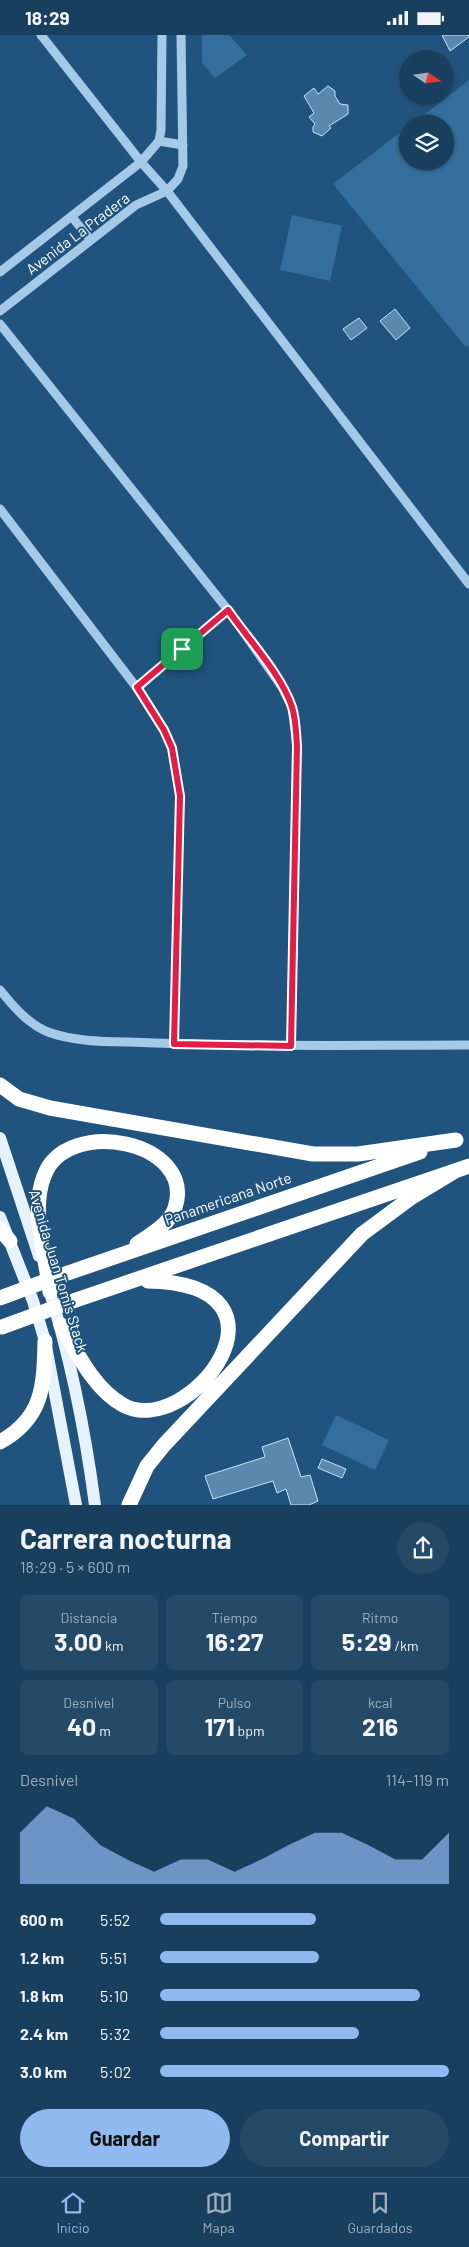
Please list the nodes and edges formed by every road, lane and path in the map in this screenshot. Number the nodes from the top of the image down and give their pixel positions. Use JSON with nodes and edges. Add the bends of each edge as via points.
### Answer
{"nodes":[{"id":1,"x":41,"y":35,"type":"edge"},
{"id":2,"x":162,"y":35,"type":"edge"},
{"id":3,"x":181,"y":35,"type":"edge"},
{"id":4,"x":159,"y":141,"type":"junction"},
{"id":5,"x":183,"y":145,"type":"junction"},
{"id":6,"x":141,"y":162,"type":"junction"},
{"id":7,"x":167,"y":191,"type":"junction"},
{"id":8,"x":72,"y":217,"type":"junction"},
{"id":9,"x":90,"y":239,"type":"junction"},
{"id":10,"x":0,"y":272,"type":"edge"},
{"id":11,"x":0,"y":311,"type":"edge"},
{"id":12,"x":0,"y":324,"type":"edge"},
{"id":13,"x":0,"y":509,"type":"edge"},
{"id":14,"x":469,"y":584,"type":"edge"},
{"id":15,"x":228,"y":610,"type":"junction"},
{"id":16,"x":137,"y":687,"type":"junction"},
{"id":17,"x":0,"y":990,"type":"edge"},
{"id":18,"x":174,"y":1044,"type":"junction"},
{"id":19,"x":469,"y":1045,"type":"edge"},
{"id":20,"x":291,"y":1046,"type":"junction"},
{"id":21,"x":0,"y":1085,"type":"edge"},
{"id":22,"x":0,"y":1138,"type":"edge"},
{"id":23,"x":462,"y":1138,"type":"edge"},
{"id":24,"x":462,"y":1168,"type":"edge"},
{"id":25,"x":0,"y":1217,"type":"edge"},
{"id":26,"x":0,"y":1229,"type":"edge"},
{"id":27,"x":10,"y":1241,"type":"junction"},
{"id":28,"x":128,"y":1252,"type":"junction"},
{"id":29,"x":136,"y":1281,"type":"junction"},
{"id":30,"x":50,"y":1292,"type":"junction"},
{"id":31,"x":0,"y":1298,"type":"edge"},
{"id":32,"x":61,"y":1325,"type":"junction"},
{"id":33,"x":1,"y":1327,"type":"edge"},
{"id":34,"x":44,"y":1341,"type":"junction"},
{"id":35,"x":0,"y":1443,"type":"edge"},
{"id":36,"x":76,"y":1505,"type":"edge"},
{"id":37,"x":95,"y":1505,"type":"edge"},
{"id":38,"x":129,"y":1505,"type":"edge"}],
"edges":[{"from":1,"to":6,"type":"street"},
{"from":2,"to":4,"type":"street"},
{"from":3,"to":5,"type":"street"},
{"from":4,"to":5,"type":"street"},
{"from":4,"to":6,"type":"street","name":"Avenida La Pradera"},
{"from":5,"to":7,"type":"street","via":[[183,167]]},
{"from":6,"to":7,"type":"street"},
{"from":6,"to":8,"type":"street","name":"Avenida La Pradera"},
{"from":7,"to":9,"type":"street","name":"Avenida La Pradera","via":[[136,205]]},
{"from":7,"to":14,"type":"street"},
{"from":8,"to":9,"type":"street"},
{"from":8,"to":10,"type":"street","name":"Avenida La Pradera"},
{"from":9,"to":11,"type":"street","name":"Avenida La Pradera"},
{"from":12,"to":15,"type":"street"},
{"from":13,"to":16,"type":"street"},
{"from":15,"to":16,"type":"street"},
{"from":15,"to":20,"type":"street","via":[[282,687],[296,723]]},
{"from":16,"to":18,"type":"street","via":[[172,748],[180,796]]},
{"from":17,"to":18,"type":"street","via":[[32,1023],[48,1032],[95,1040]]},
{"from":18,"to":20,"type":"street"},
{"from":19,"to":20,"type":"street"},
{"from":21,"to":23,"type":"highway","via":[[19,1099],[50,1108],[313,1154],[358,1154]]},
{"from":22,"to":30,"type":"main road","name":"Avenida Juan Tomis Stack"},
{"from":23,"to":28,"type":"highway","name":"Panamericana Norte"},
{"from":24,"to":29,"type":"highway"},
{"from":24,"to":38,"type":"highway","via":[[412,1197],[362,1233],[164,1445],[147,1466]]},
{"from":25,"to":27,"type":"main road"},
{"from":26,"to":27,"type":"highway"},
{"from":27,"to":34,"type":"main road"},
{"from":28,"to":30,"type":"highway","via":[[167,1222],[175,1209],[177,1183],[172,1170],[152,1154],[121,1144],[85,1143],[71,1147],[48,1164],[39,1195],[38,1213]]},
{"from":28,"to":31,"type":"highway","name":"Panamericana Norte","bridge":true},
{"from":29,"to":32,"type":"highway","via":[[193,1286],[220,1303],[227,1315],[230,1329],[222,1356],[211,1372],[181,1400],[152,1411],[124,1406],[99,1384]]},
{"from":29,"to":33,"type":"highway","bridge":true},
{"from":30,"to":32,"type":"main road","name":"Avenida Juan Tomis Stack"},
{"from":32,"to":37,"type":"main road","name":"Avenida Juan Tomis Stack","via":[[87,1444]]},
{"from":34,"to":35,"type":"highway","via":[[44,1381],[39,1400],[29,1420]]},
{"from":34,"to":36,"type":"main road"}]}
